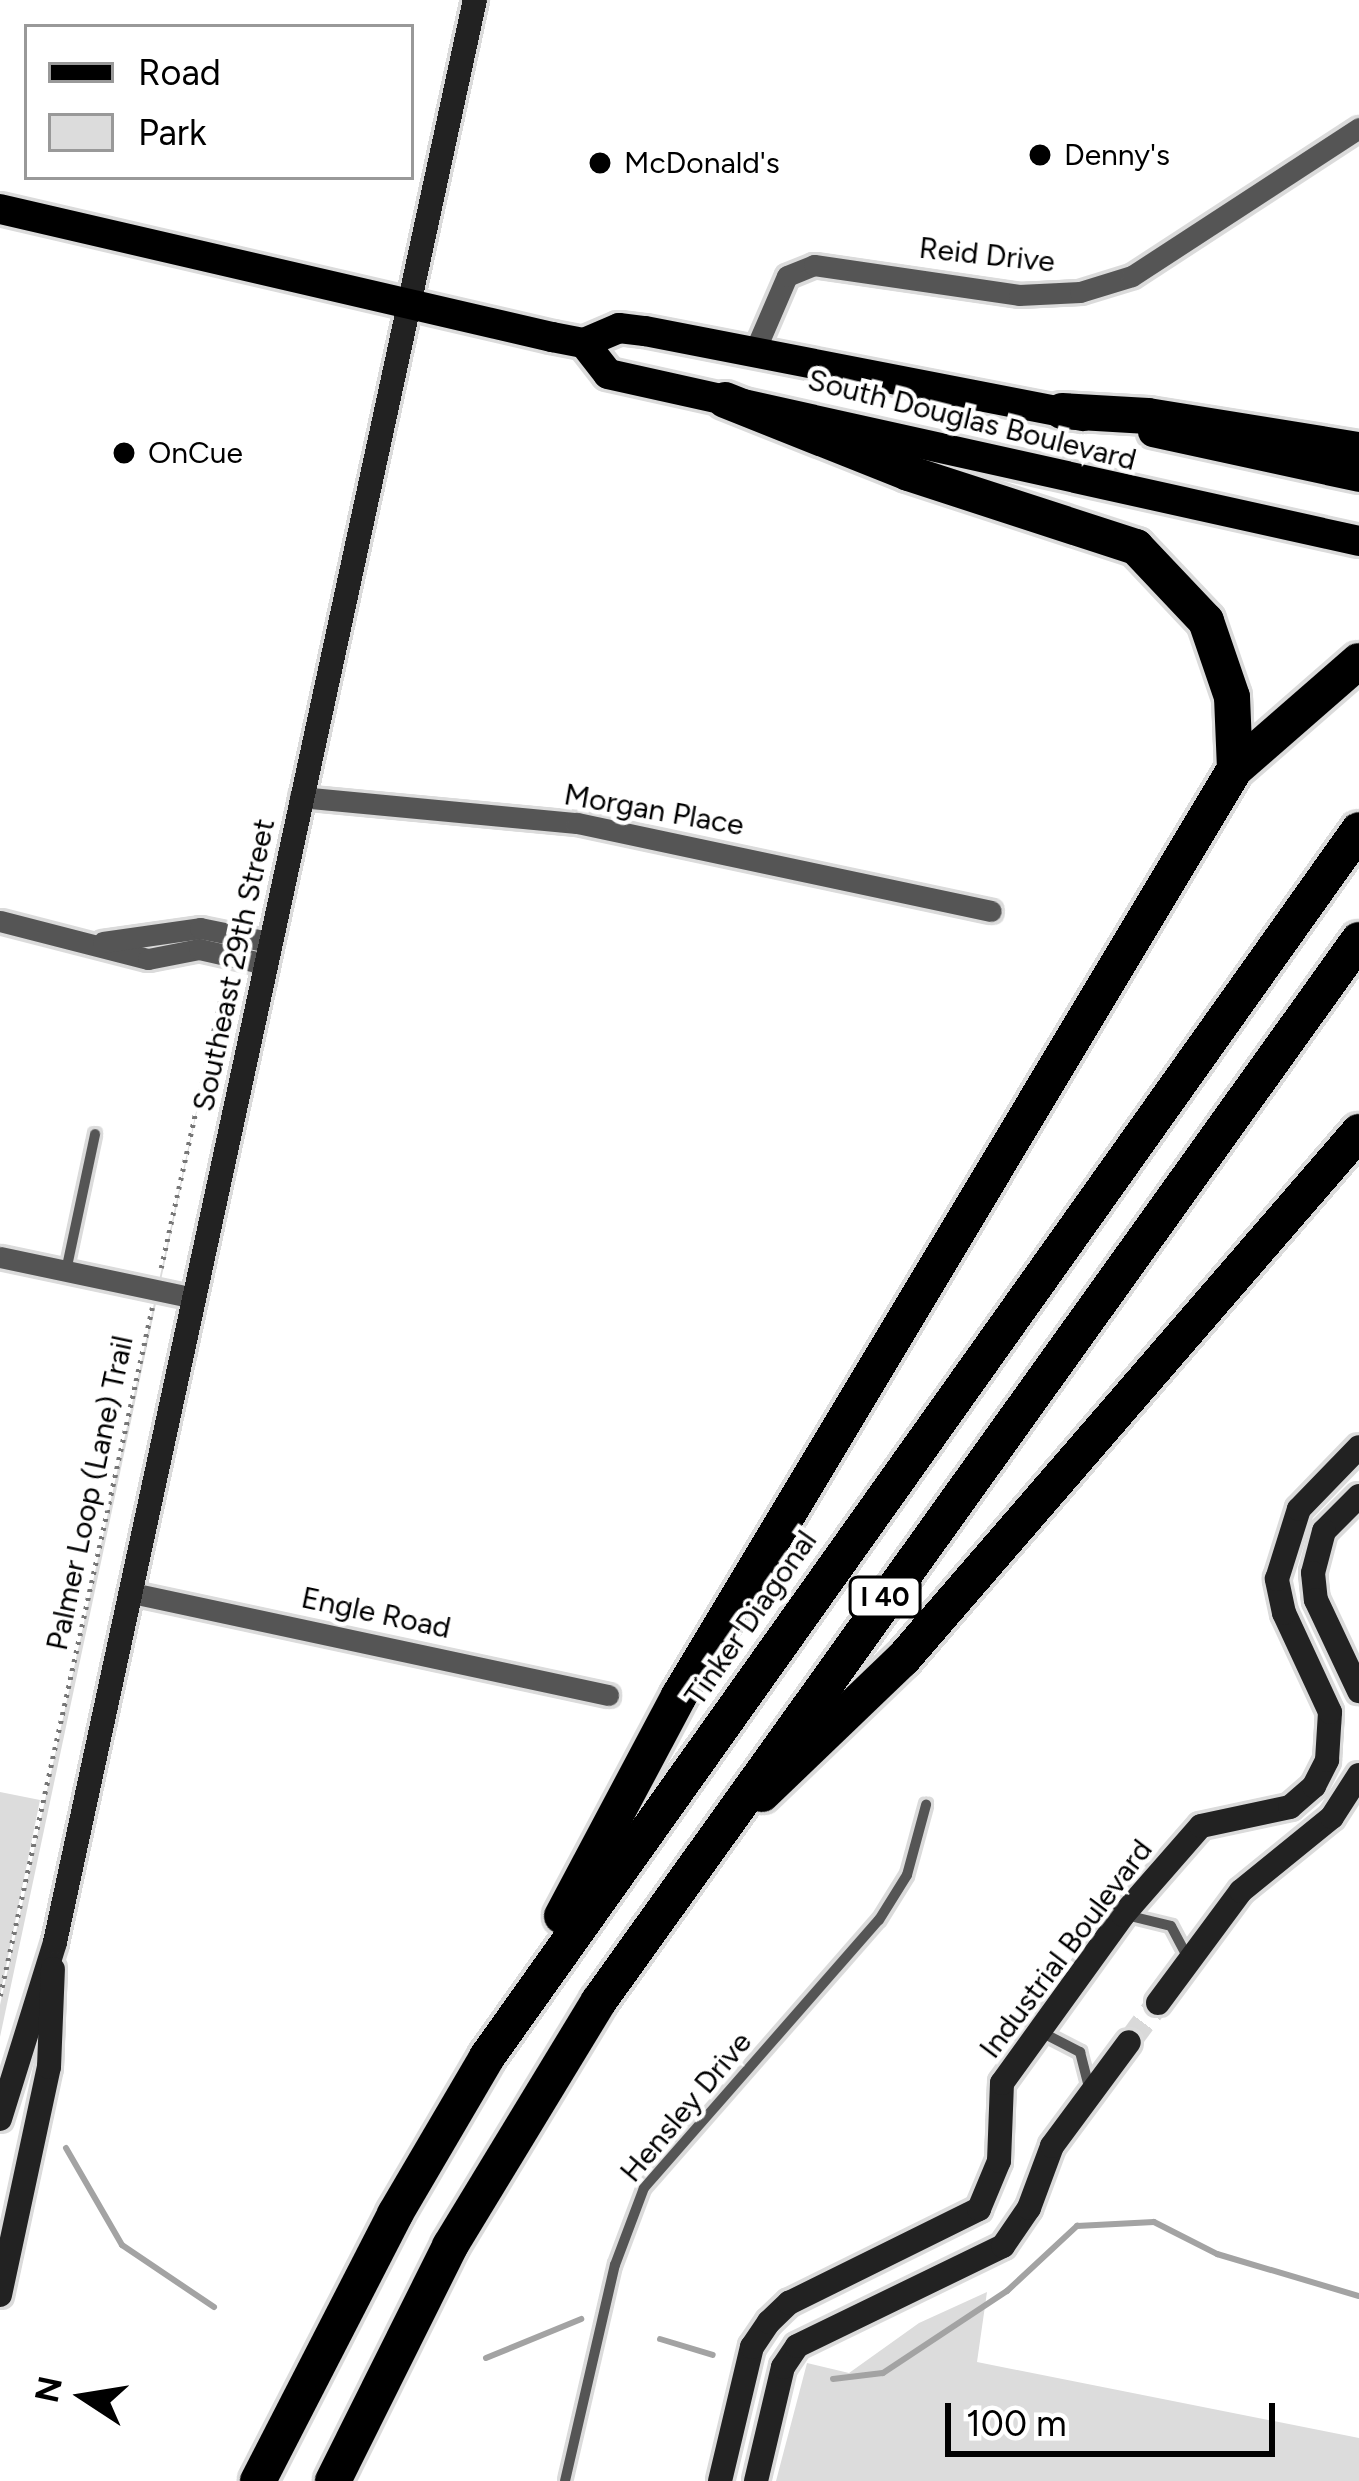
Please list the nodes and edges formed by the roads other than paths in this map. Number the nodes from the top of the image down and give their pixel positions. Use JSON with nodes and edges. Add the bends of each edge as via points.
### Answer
{"nodes":[{"id":1,"x":475,"y":0,"type":"edge"},
{"id":2,"x":1359,"y":128,"type":"edge"},
{"id":3,"x":0,"y":208,"type":"edge"},
{"id":4,"x":406,"y":300,"type":"junction"},
{"id":5,"x":584,"y":343,"type":"junction"},
{"id":6,"x":756,"y":348,"type":"junction"},
{"id":7,"x":724,"y":400,"type":"junction"},
{"id":8,"x":1062,"y":411,"type":"junction"},
{"id":9,"x":1359,"y":450,"type":"edge"},
{"id":10,"x":1359,"y":478,"type":"edge"},
{"id":11,"x":1359,"y":541,"type":"edge"},
{"id":12,"x":1359,"y":661,"type":"edge"},
{"id":13,"x":1235,"y":769,"type":"junction"},
{"id":14,"x":300,"y":796,"type":"junction"},
{"id":15,"x":1359,"y":830,"type":"edge"},
{"id":16,"x":991,"y":911,"type":"dead end"},
{"id":17,"x":0,"y":921,"type":"edge"},
{"id":18,"x":1359,"y":940,"type":"edge"},
{"id":19,"x":267,"y":953,"type":"junction"},
{"id":20,"x":1359,"y":1132,"type":"edge"},
{"id":21,"x":95,"y":1134,"type":"dead end"},
{"id":22,"x":0,"y":1257,"type":"edge"},
{"id":23,"x":67,"y":1270,"type":"junction"},
{"id":24,"x":190,"y":1298,"type":"junction"},
{"id":25,"x":1359,"y":1448,"type":"edge"},
{"id":26,"x":1359,"y":1496,"type":"edge"},
{"id":27,"x":132,"y":1593,"type":"junction"},
{"id":28,"x":1359,"y":1691,"type":"edge"},
{"id":29,"x":608,"y":1695,"type":"dead end"},
{"id":30,"x":1359,"y":1775,"type":"edge"},
{"id":31,"x":926,"y":1804,"type":"dead end"},
{"id":32,"x":695,"y":1859,"type":"junction"},
{"id":33,"x":1123,"y":1915,"type":"junction"},
{"id":34,"x":55,"y":1942,"type":"junction"},
{"id":35,"x":1190,"y":1961,"type":"junction"},
{"id":36,"x":1158,"y":2003,"type":"tunnel mouth"},
{"id":37,"x":1036,"y":2031,"type":"junction"},
{"id":38,"x":1129,"y":2042,"type":"tunnel mouth"},
{"id":39,"x":487,"y":2057,"type":"junction"},
{"id":40,"x":1090,"y":2095,"type":"junction"},
{"id":41,"x":0,"y":2119,"type":"edge"},
{"id":42,"x":0,"y":2295,"type":"edge"},
{"id":43,"x":259,"y":2481,"type":"edge"},
{"id":44,"x":333,"y":2481,"type":"edge"},
{"id":45,"x":566,"y":2481,"type":"edge"},
{"id":46,"x":720,"y":2481,"type":"edge"},
{"id":47,"x":756,"y":2481,"type":"edge"}],
"edges":[{"from":1,"to":4,"type":"main road","name":"Southeast 29th Street"},
{"from":2,"to":6,"type":"street","name":"Reid Drive","via":[[1132,276],[1080,292],[1019,295],[814,265],[787,276]]},
{"from":3,"to":4,"type":"main road","name":"South Douglas Boulevard"},
{"from":4,"to":5,"type":"main road","name":"South Douglas Boulevard"},
{"from":4,"to":14,"type":"main road","name":"Southeast 29th Street"},
{"from":5,"to":6,"type":"main road","name":"South Douglas Boulevard","via":[[620,328]]},
{"from":5,"to":7,"type":"main road","name":"South Douglas Boulevard","via":[[608,374]]},
{"from":6,"to":8,"type":"main road","name":"South Douglas Boulevard"},
{"from":7,"to":11,"type":"main road","name":"South Douglas Boulevard"},
{"from":7,"to":13,"type":"highway","via":[[908,473],[1136,547],[1206,621],[1232,697]]},
{"from":8,"to":9,"type":"highway","via":[[1148,416]]},
{"from":8,"to":10,"type":"main road","name":"South Douglas Boulevard"},
{"from":12,"to":13,"type":"highway"},
{"from":13,"to":39,"type":"highway","via":[[679,1696]]},
{"from":14,"to":16,"type":"street","name":"Morgan Place","via":[[577,824]]},
{"from":14,"to":19,"type":"main road","name":"Southeast 29th Street"},
{"from":15,"to":39,"type":"highway","name":"Tinker Diagonal","number":"I 40"},
{"from":17,"to":19,"type":"street","via":[[102,943],[200,928]]},
{"from":18,"to":32,"type":"highway","number":"I 40"},
{"from":19,"to":24,"type":"main road","name":"Southeast 29th Street"},
{"from":20,"to":32,"type":"highway","via":[[903,1659]]},
{"from":21,"to":23,"type":"lane"},
{"from":22,"to":23,"type":"street"},
{"from":23,"to":24,"type":"street"},
{"from":24,"to":27,"type":"main road","name":"Southeast 29th Street"},
{"from":25,"to":33,"type":"main road","name":"Industrial Boulevard","via":[[1299,1509],[1277,1579],[1283,1613],[1330,1712],[1321,1773],[1290,1807],[1201,1826]]},
{"from":26,"to":28,"type":"main road","via":[[1324,1532],[1313,1573],[1316,1600]]},
{"from":27,"to":29,"type":"street","name":"Engle Road"},
{"from":27,"to":34,"type":"main road","name":"Southeast 29th Street"},
{"from":30,"to":35,"type":"main road","via":[[1332,1817],[1252,1878]]},
{"from":31,"to":45,"type":"lane","name":"Hensley Drive","via":[[907,1875],[879,1920],[644,2188],[603,2309]]},
{"from":32,"to":44,"type":"highway","number":"I 40","via":[[450,2246]]},
{"from":33,"to":35,"type":"lane","via":[[1171,1926]]},
{"from":33,"to":37,"type":"main road","name":"Industrial Boulevard"},
{"from":34,"to":41,"type":"main road","name":"Southeast 29th Street"},
{"from":34,"to":42,"type":"main road","name":"Southeast 29th Street","via":[[49,2067]]},
{"from":35,"to":36,"type":"main road"},
{"from":37,"to":40,"type":"lane","via":[[1080,2052]]},
{"from":37,"to":46,"type":"main road","name":"Industrial Boulevard","via":[[1002,2084],[999,2161],[979,2209],[789,2303],[769,2322],[752,2347]]},
{"from":38,"to":40,"type":"main road"},
{"from":39,"to":43,"type":"highway","name":"Tinker Diagonal","number":"I 40","via":[[331,2333]]},
{"from":40,"to":47,"type":"main road","via":[[1052,2146],[1029,2208],[1003,2246],[797,2346],[783,2367]]}]}
